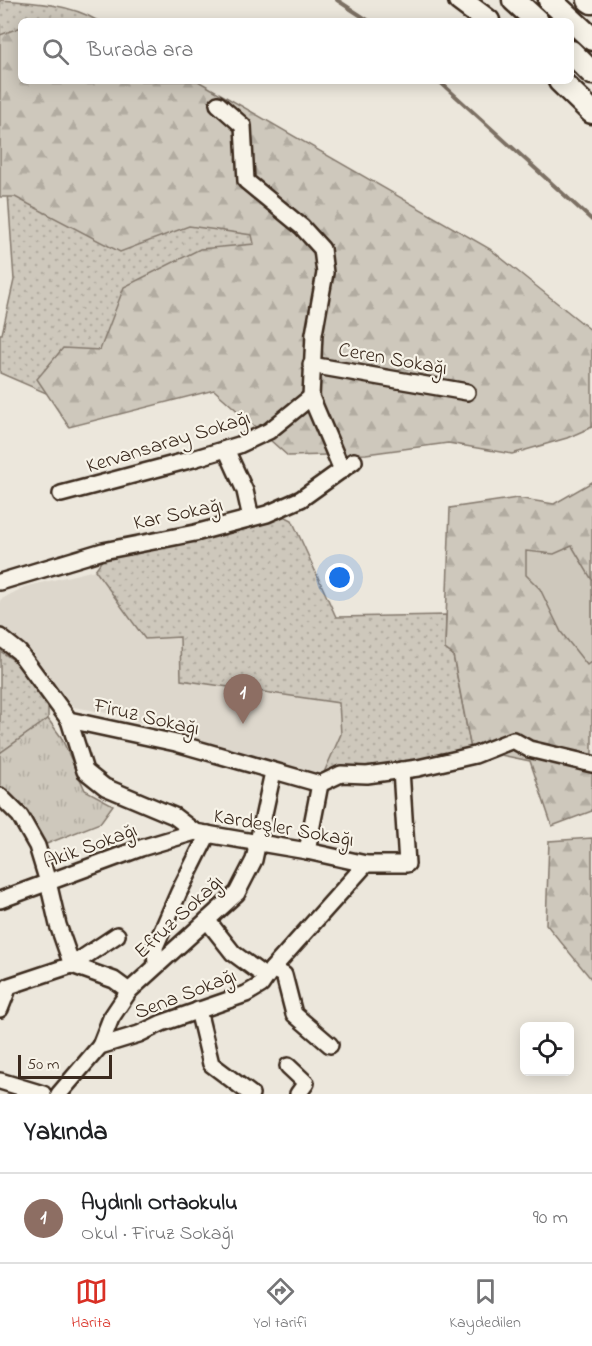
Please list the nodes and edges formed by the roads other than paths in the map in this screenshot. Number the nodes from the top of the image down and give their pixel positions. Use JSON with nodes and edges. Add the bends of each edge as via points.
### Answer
{"nodes":[{"id":1,"x":460,"y":0,"type":"edge"},
{"id":2,"x":472,"y":0,"type":"edge"},
{"id":3,"x":514,"y":0,"type":"edge"},
{"id":4,"x":550,"y":0,"type":"edge"},
{"id":5,"x":484,"y":18,"type":"edge"},
{"id":6,"x":493,"y":18,"type":"edge"},
{"id":7,"x":534,"y":18,"type":"edge"},
{"id":8,"x":569,"y":18,"type":"edge"},
{"id":9,"x":574,"y":22,"type":"edge"},
{"id":10,"x":592,"y":39,"type":"edge"},
{"id":11,"x":574,"y":55,"type":"edge"},
{"id":12,"x":592,"y":73,"type":"edge"},
{"id":13,"x":563,"y":84,"type":"edge"},
{"id":14,"x":218,"y":104,"type":"dead end"},
{"id":15,"x":592,"y":112,"type":"edge"},
{"id":16,"x":311,"y":365,"type":"junction"},
{"id":17,"x":467,"y":392,"type":"dead end"},
{"id":18,"x":311,"y":397,"type":"junction"},
{"id":19,"x":226,"y":449,"type":"junction"},
{"id":20,"x":61,"y":494,"type":"dead end"},
{"id":21,"x":251,"y":518,"type":"junction"},
{"id":22,"x":0,"y":582,"type":"edge"},
{"id":23,"x":0,"y":637,"type":"edge"},
{"id":24,"x":69,"y":720,"type":"junction"},
{"id":25,"x":592,"y":764,"type":"edge"},
{"id":26,"x":400,"y":770,"type":"junction"},
{"id":27,"x":273,"y":772,"type":"junction"},
{"id":28,"x":320,"y":784,"type":"junction"},
{"id":29,"x":0,"y":796,"type":"edge"},
{"id":30,"x":201,"y":833,"type":"junction"},
{"id":31,"x":258,"y":842,"type":"junction"},
{"id":32,"x":307,"y":851,"type":"junction"},
{"id":33,"x":366,"y":864,"type":"junction"},
{"id":34,"x":48,"y":882,"type":"junction"},
{"id":35,"x":0,"y":900,"type":"edge"},
{"id":36,"x":207,"y":920,"type":"junction"},
{"id":37,"x":117,"y":935,"type":"dead end"},
{"id":38,"x":72,"y":965,"type":"junction"},
{"id":39,"x":156,"y":965,"type":"junction"},
{"id":40,"x":269,"y":973,"type":"junction"},
{"id":41,"x":129,"y":991,"type":"junction"},
{"id":42,"x":0,"y":1009,"type":"edge"},
{"id":43,"x":198,"y":1010,"type":"junction"},
{"id":44,"x":330,"y":1045,"type":"dead end"},
{"id":45,"x":100,"y":1046,"type":"junction"},
{"id":46,"x":288,"y":1066,"type":"dead end"},
{"id":47,"x":0,"y":1081,"type":"edge"},
{"id":48,"x":43,"y":1094,"type":"edge"},
{"id":49,"x":59,"y":1094,"type":"edge"},
{"id":50,"x":251,"y":1094,"type":"edge"},
{"id":51,"x":298,"y":1094,"type":"edge"}],
"edges":[{"from":1,"to":5,"type":"highway"},
{"from":2,"to":6,"type":"highway"},
{"from":3,"to":7,"type":"highway"},
{"from":4,"to":8,"type":"highway"},
{"from":9,"to":10,"type":"highway"},
{"from":11,"to":12,"type":"highway"},
{"from":13,"to":15,"type":"highway"},
{"from":14,"to":16,"type":"street","via":[[243,126],[246,181],[302,227],[322,249],[325,273]]},
{"from":16,"to":17,"type":"street","name":"Ceren Sokağı"},
{"from":16,"to":18,"type":"street"},
{"from":18,"to":19,"type":"street","name":"Kervansaray Sokağı","via":[[268,431]]},
{"from":18,"to":21,"type":"street","name":"Kar Sokağı","via":[[348,465],[301,499]]},
{"from":19,"to":20,"type":"street","name":"Kervansaray Sokağı"},
{"from":19,"to":21,"type":"street","via":[[245,491]]},
{"from":21,"to":22,"type":"street","name":"Kar Sokağı","via":[[103,551]]},
{"from":23,"to":24,"type":"street","name":"Firuz Sokağı","via":[[19,652]]},
{"from":24,"to":27,"type":"street","name":"Firuz Sokağı","via":[[176,743]]},
{"from":24,"to":30,"type":"street","name":"Kardeşler Sokağı","via":[[85,771],[105,787],[174,816]]},
{"from":25,"to":26,"type":"street","via":[[529,749],[513,740],[475,755]]},
{"from":26,"to":28,"type":"street","via":[[341,774]]},
{"from":26,"to":33,"type":"street","name":"Kardeşler Sokağı","via":[[407,864]]},
{"from":27,"to":28,"type":"street","name":"Firuz Sokağı"},
{"from":27,"to":31,"type":"street","name":"Efruz Sokağı"},
{"from":28,"to":32,"type":"street"},
{"from":29,"to":34,"type":"street","via":[[20,816],[37,846]]},
{"from":30,"to":31,"type":"street","name":"Kardeşler Sokağı"},
{"from":30,"to":34,"type":"street","name":"Akik Sokağı","via":[[141,848]]},
{"from":30,"to":39,"type":"street","via":[[155,947]]},
{"from":31,"to":32,"type":"street","name":"Kardeşler Sokağı"},
{"from":31,"to":36,"type":"street","name":"Efruz Sokağı","via":[[254,860],[237,893]]},
{"from":32,"to":33,"type":"street","name":"Kardeşler Sokağı"},
{"from":33,"to":40,"type":"street","name":"Sena Sokağı"},
{"from":34,"to":35,"type":"street","name":"Akik Sokağı"},
{"from":34,"to":38,"type":"street"},
{"from":36,"to":39,"type":"street","name":"Efruz Sokağı"},
{"from":36,"to":40,"type":"street","via":[[232,953]]},
{"from":37,"to":38,"type":"street"},
{"from":38,"to":41,"type":"street","via":[[114,980]]},
{"from":38,"to":42,"type":"street","via":[[9,986]]},
{"from":39,"to":41,"type":"street","name":"Efruz Sokağı"},
{"from":40,"to":43,"type":"street","name":"Sena Sokağı","via":[[261,985],[246,994]]},
{"from":40,"to":44,"type":"street","via":[[284,975],[294,1014]]},
{"from":41,"to":45,"type":"street","name":"Efruz Sokağı","via":[[111,1018]]},
{"from":43,"to":45,"type":"street","name":"Sena Sokağı"},
{"from":43,"to":50,"type":"street","via":[[211,1064]]},
{"from":45,"to":49,"type":"street"},
{"from":46,"to":51,"type":"street","via":[[306,1083]]},
{"from":47,"to":48,"type":"street"}]}
